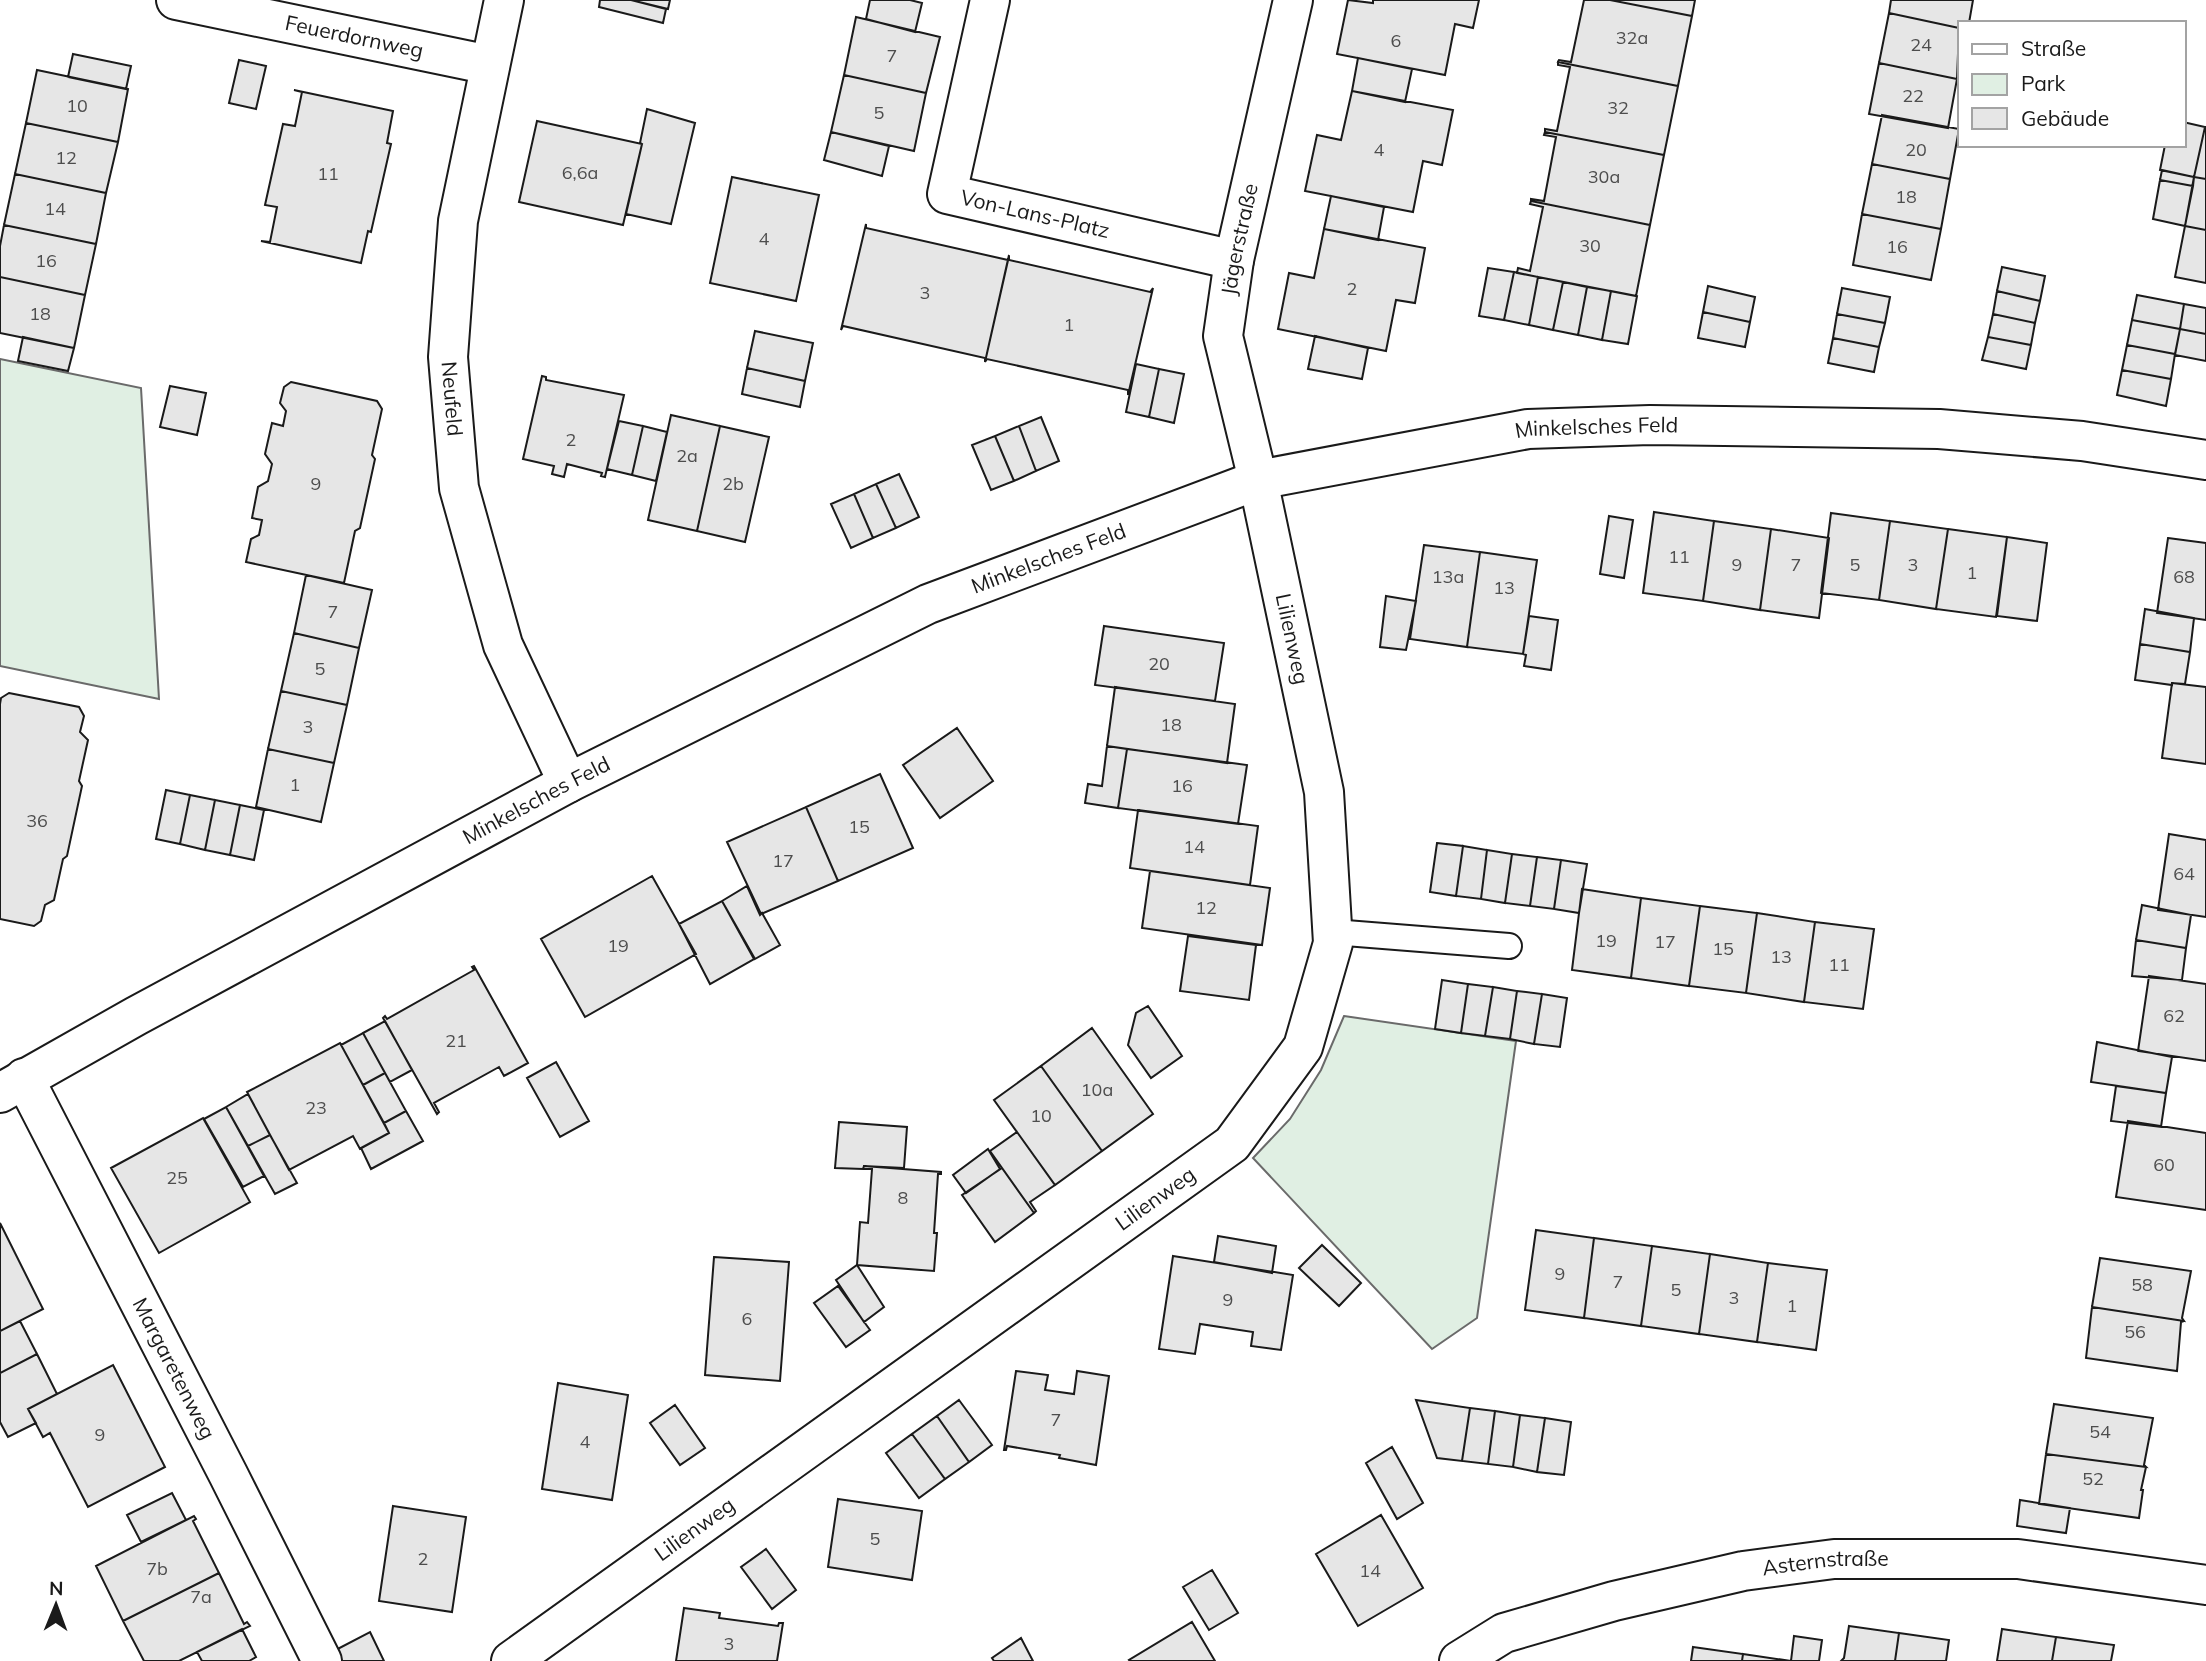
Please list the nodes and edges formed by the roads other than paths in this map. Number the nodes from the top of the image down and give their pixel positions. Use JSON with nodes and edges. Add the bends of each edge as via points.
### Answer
{"nodes":[{"id":1,"x":176,"y":0,"type":"edge"},
{"id":2,"x":505,"y":0,"type":"edge"},
{"id":3,"x":990,"y":0,"type":"edge"},
{"id":4,"x":1293,"y":0,"type":"edge"},
{"id":5,"x":490,"y":65,"type":"junction"},
{"id":6,"x":1234,"y":260,"type":"junction"},
{"id":7,"x":2206,"y":460,"type":"edge"},
{"id":8,"x":1258,"y":480,"type":"junction"},
{"id":9,"x":568,"y":783,"type":"junction"},
{"id":10,"x":1333,"y":932,"type":"junction"},
{"id":11,"x":1510,"y":946,"type":"dead end"},
{"id":12,"x":12,"y":1085,"type":"edge"},
{"id":13,"x":2206,"y":1585,"type":"edge"},
{"id":14,"x":322,"y":1661,"type":"edge"},
{"id":15,"x":511,"y":1661,"type":"edge"},
{"id":16,"x":1459,"y":1661,"type":"edge"}],
"edges":[{"from":1,"to":5,"type":"street","name":"Feuerdornweg"},
{"from":2,"to":5,"type":"street","name":"Neufeld"},
{"from":3,"to":6,"type":"street","name":"Von-Lans-Platz","via":[[947,194]]},
{"from":4,"to":6,"type":"street","name":"Jägerstraße"},
{"from":5,"to":9,"type":"street","name":"Neufeld","via":[[458,221],[449,321],[459,488],[503,645]]},
{"from":6,"to":8,"type":"street","name":"Jägerstraße","via":[[1223,336]]},
{"from":7,"to":8,"type":"street","name":"Minkelsches Feld","via":[[2082,441],[1939,429],[1650,425],[1528,429]]},
{"from":8,"to":9,"type":"street","name":"Minkelsches Feld","via":[[928,604]]},
{"from":8,"to":10,"type":"street","name":"Lilienweg","via":[[1324,792]]},
{"from":9,"to":12,"type":"street","name":"Minkelsches Feld"},
{"from":10,"to":11,"type":"lane"},
{"from":10,"to":15,"type":"street","name":"Lilienweg","via":[[1303,1047],[1232,1144]]},
{"from":12,"to":14,"type":"street","name":"Margaretenweg","via":[[222,1461]]},
{"from":13,"to":16,"type":"street","name":"Asternstraße","via":[[2018,1559],[1834,1559],[1743,1571],[1614,1601],[1504,1633]]}]}
